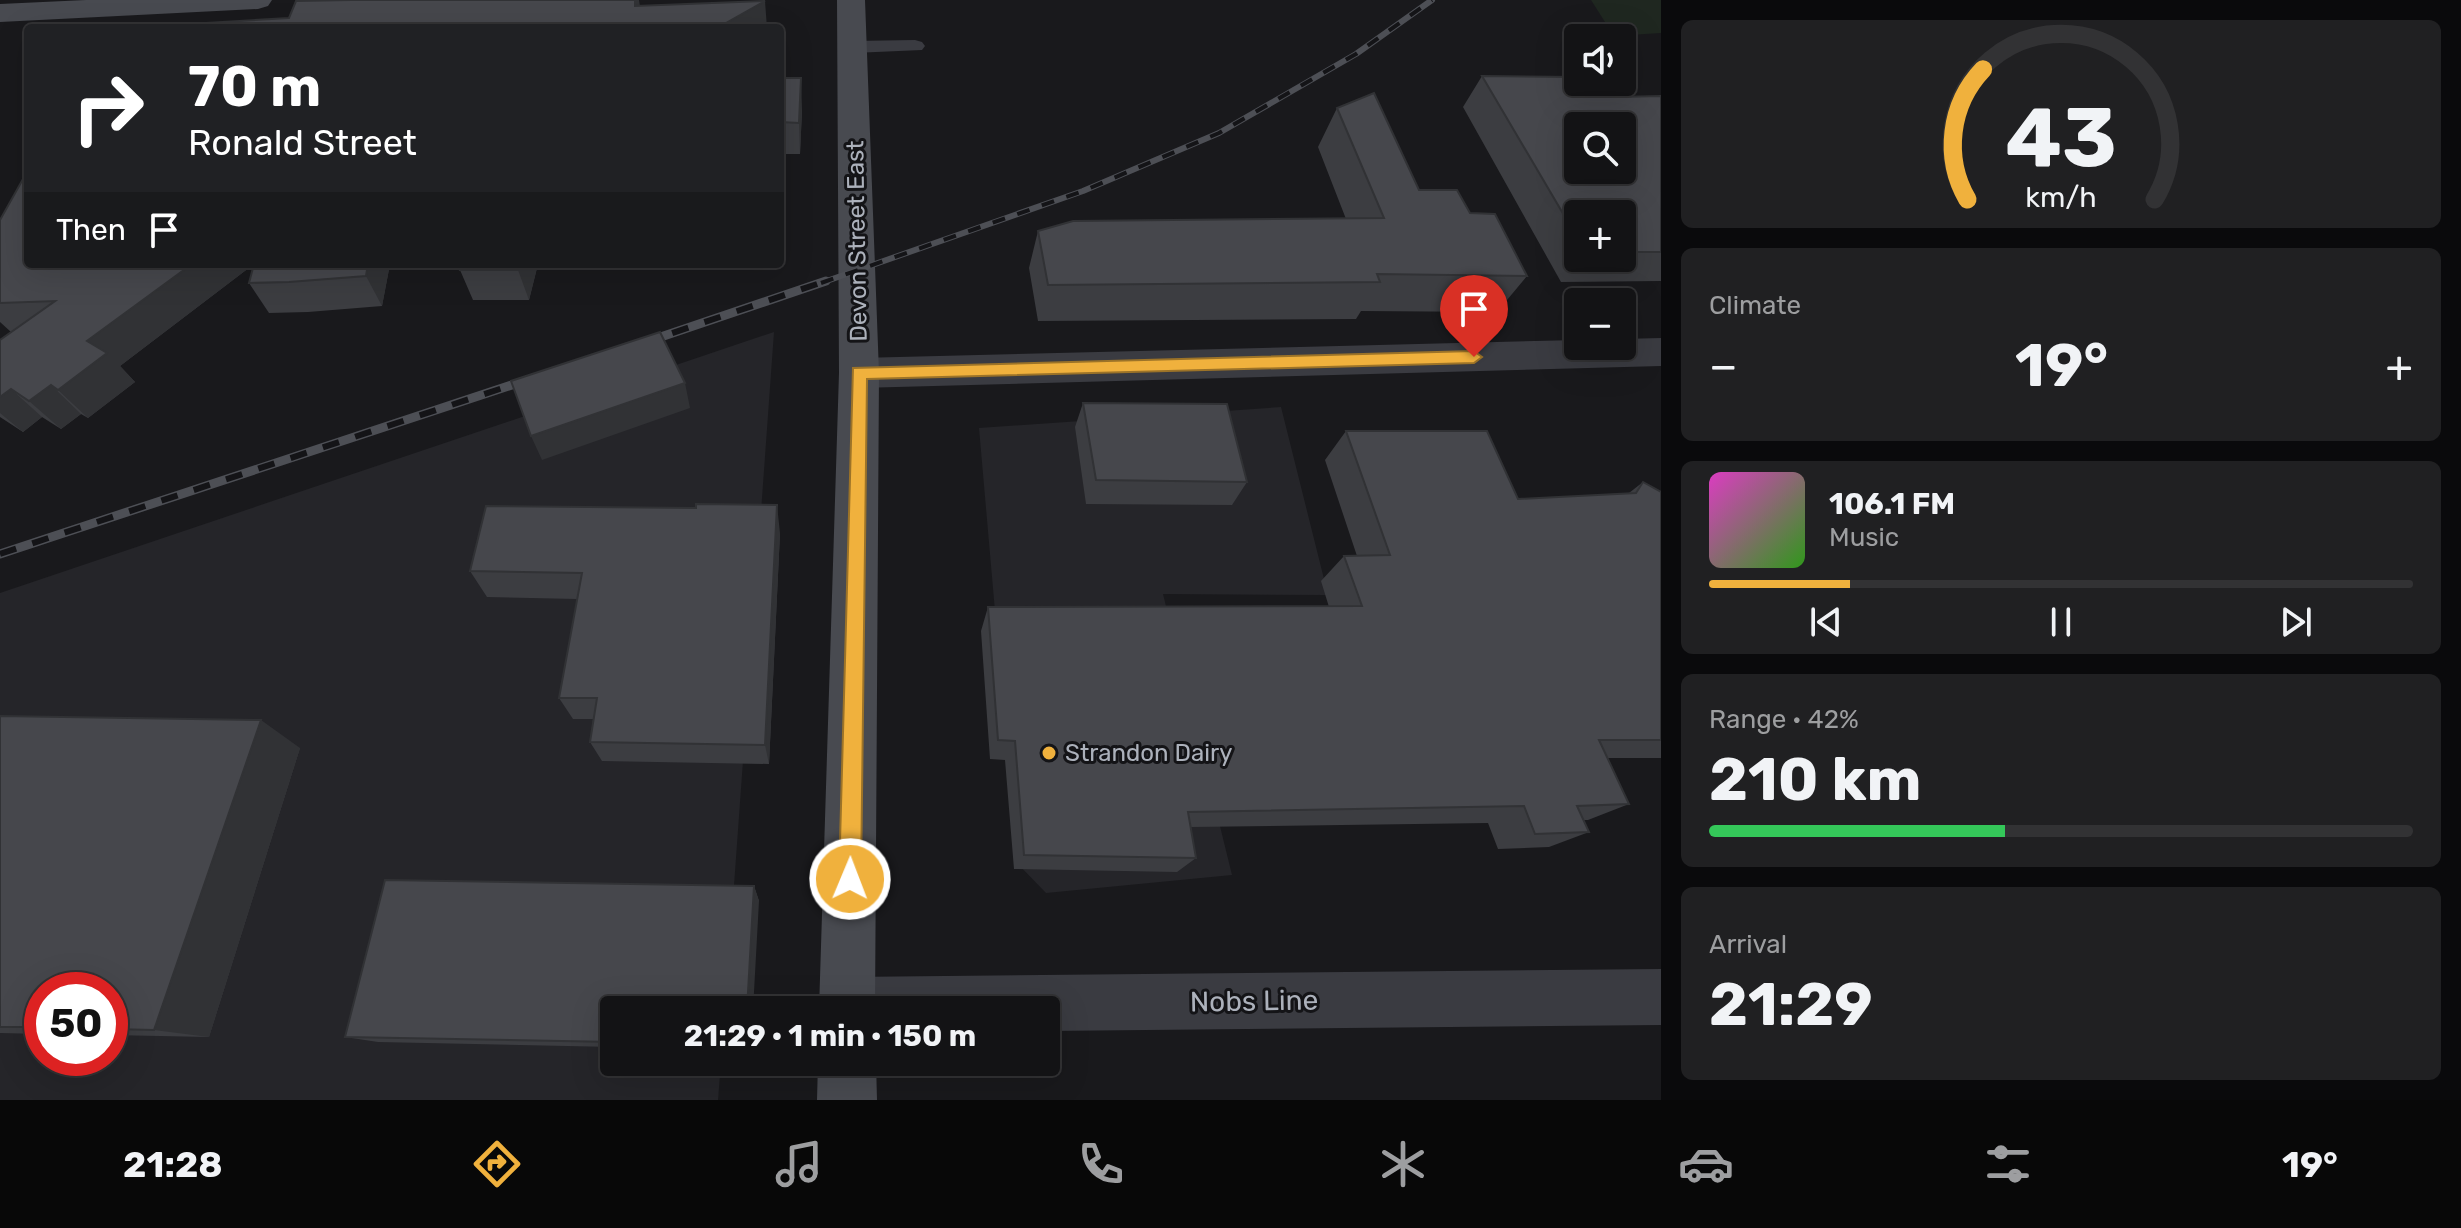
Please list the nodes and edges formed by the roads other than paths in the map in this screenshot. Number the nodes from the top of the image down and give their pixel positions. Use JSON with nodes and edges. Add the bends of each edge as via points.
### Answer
{"nodes":[{"id":1,"x":258,"y":0,"type":"edge"},
{"id":2,"x":851,"y":0,"type":"edge"},
{"id":3,"x":0,"y":13,"type":"edge"},
{"id":4,"x":915,"y":46,"type":"dead end"},
{"id":5,"x":853,"y":47,"type":"junction"},
{"id":6,"x":1661,"y":352,"type":"edge"},
{"id":7,"x":859,"y":373,"type":"junction"},
{"id":8,"x":847,"y":996,"type":"edge"},
{"id":9,"x":1661,"y":997,"type":"edge"},
{"id":10,"x":1060,"y":1005,"type":"edge"},
{"id":11,"x":847,"y":1076,"type":"edge"},
{"id":12,"x":847,"y":1100,"type":"edge"}],
"edges":[{"from":1,"to":3,"type":"main road"},
{"from":2,"to":5,"type":"main road","name":"Devon Street East"},
{"from":4,"to":5,"type":"lane"},
{"from":5,"to":7,"type":"main road","name":"Devon Street East"},
{"from":6,"to":7,"type":"street"},
{"from":7,"to":8,"type":"main road","name":"Devon Street East"},
{"from":9,"to":10,"type":"street","name":"Nobs Line"},
{"from":11,"to":12,"type":"main road"}]}
